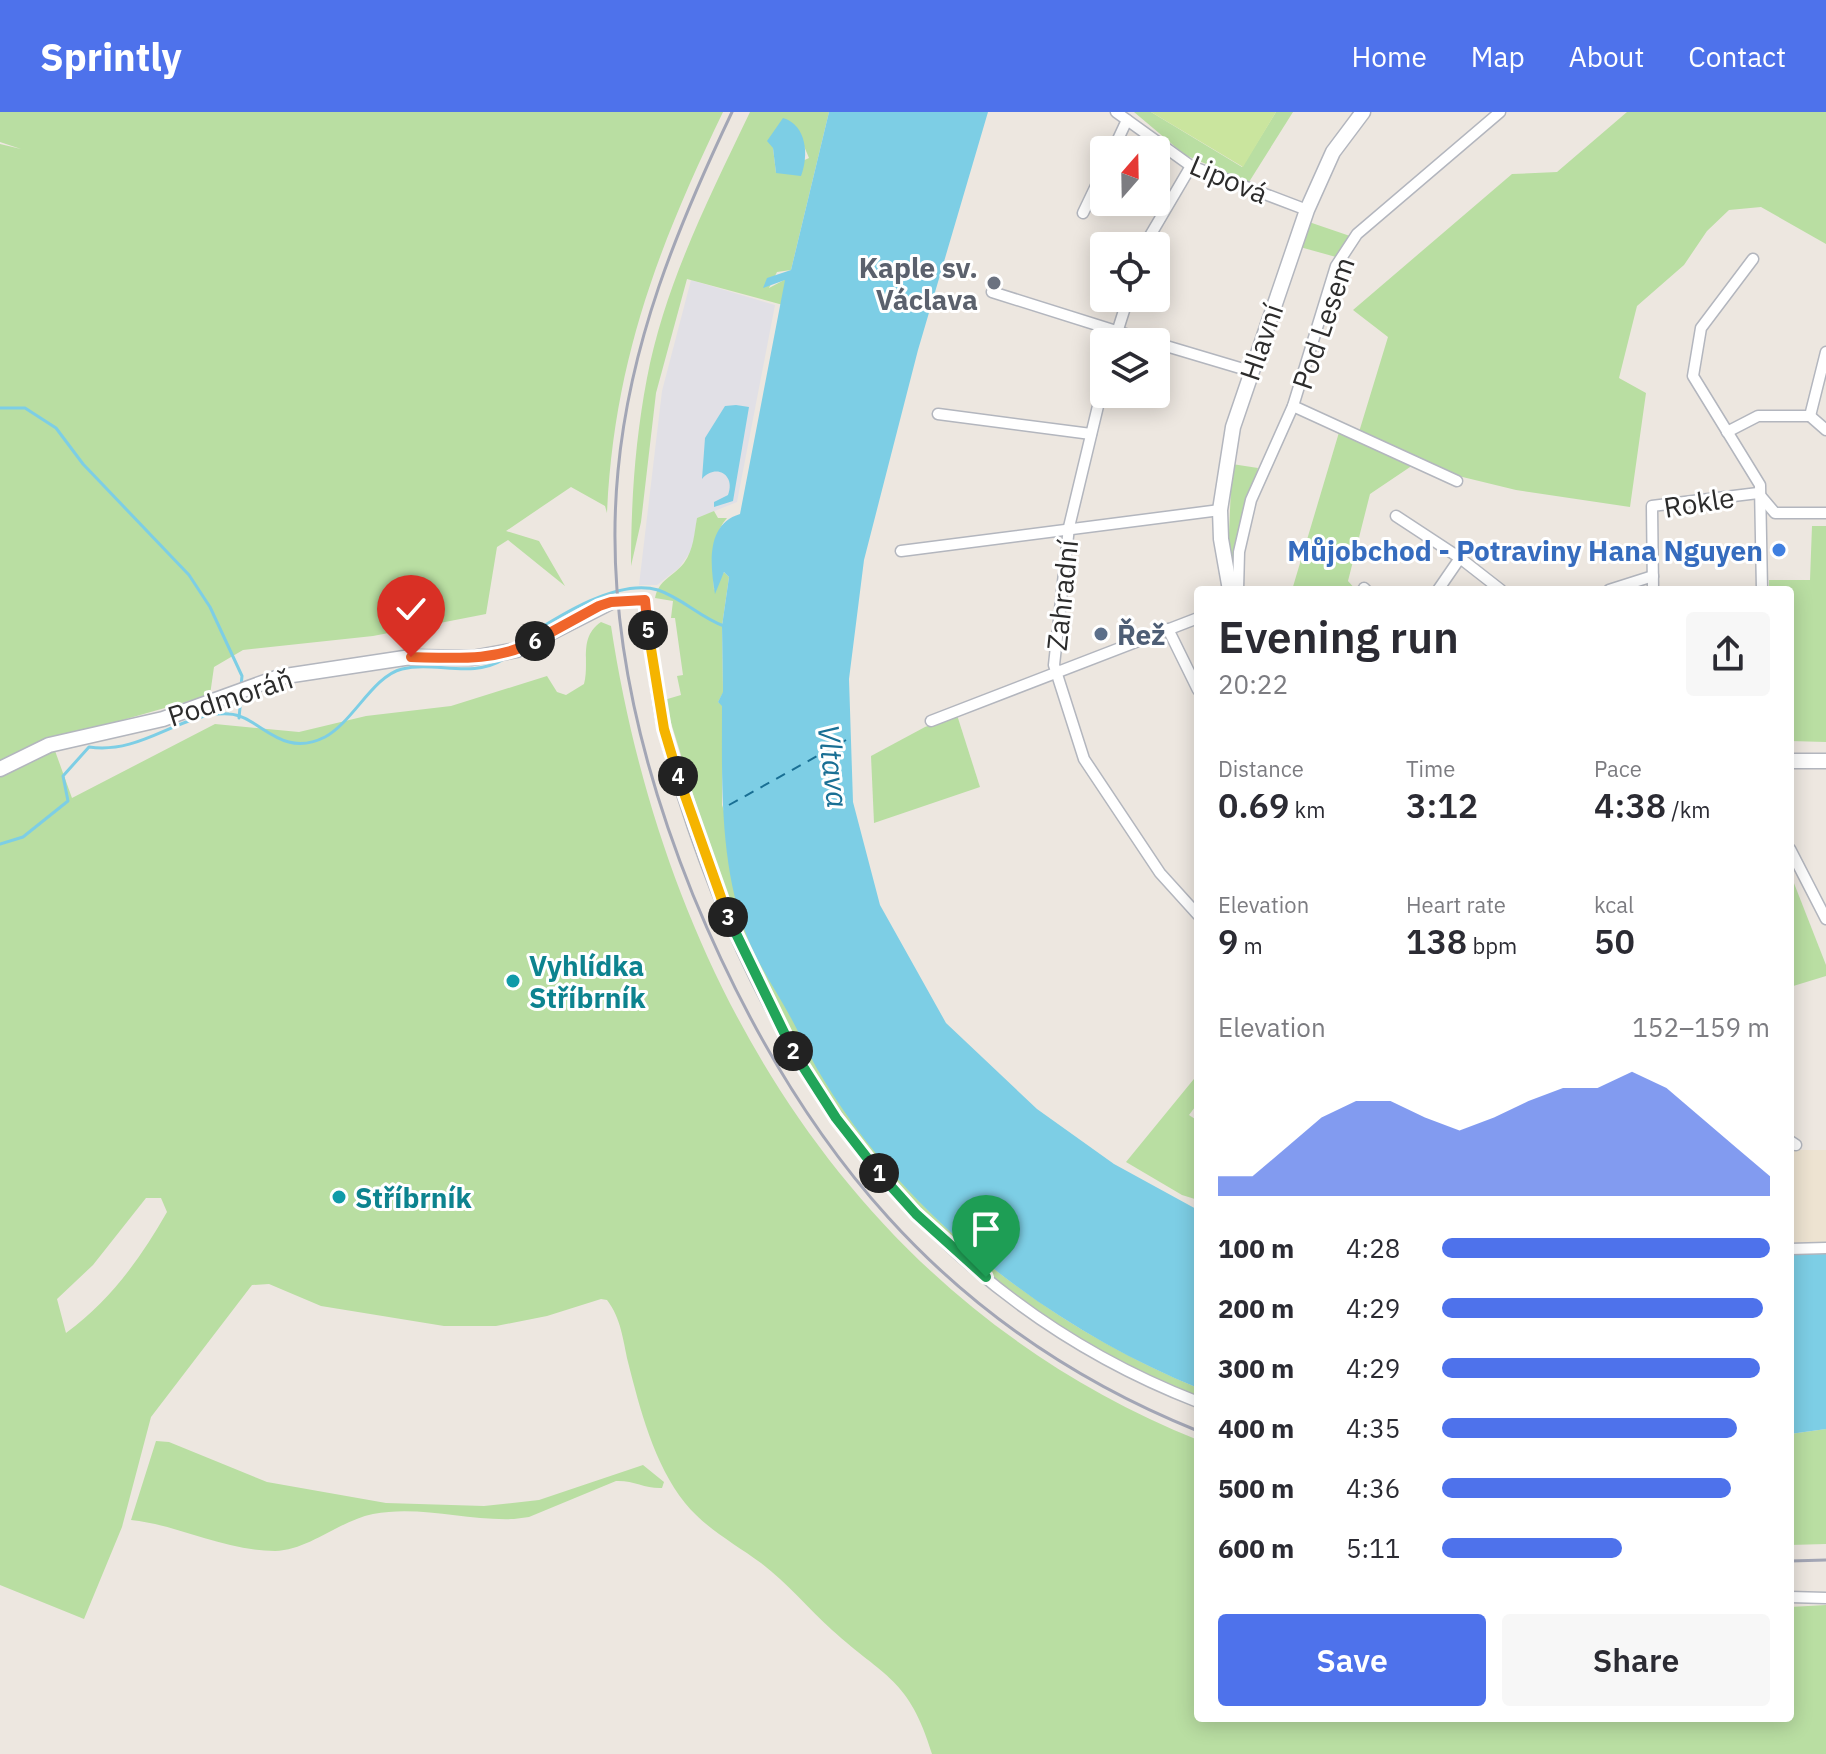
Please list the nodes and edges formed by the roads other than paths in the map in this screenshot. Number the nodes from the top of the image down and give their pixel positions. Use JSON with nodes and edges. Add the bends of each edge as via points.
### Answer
{"nodes":[{"id":1,"x":1116,"y":112,"type":"edge"},
{"id":2,"x":1363,"y":112,"type":"edge"},
{"id":3,"x":1495,"y":114,"type":"edge"},
{"id":4,"x":1127,"y":120,"type":"junction"},
{"id":5,"x":1120,"y":136,"type":"edge"},
{"id":6,"x":1191,"y":166,"type":"junction"},
{"id":7,"x":1090,"y":198,"type":"edge"},
{"id":8,"x":1307,"y":210,"type":"junction"},
{"id":9,"x":1083,"y":213,"type":"dead end"},
{"id":10,"x":1152,"y":232,"type":"edge"},
{"id":11,"x":1753,"y":259,"type":"dead end"},
{"id":12,"x":992,"y":292,"type":"dead end"},
{"id":13,"x":1091,"y":328,"type":"edge"},
{"id":14,"x":1170,"y":348,"type":"edge"},
{"id":15,"x":1826,"y":352,"type":"edge"},
{"id":16,"x":1250,"y":371,"type":"junction"},
{"id":17,"x":1293,"y":406,"type":"junction"},
{"id":18,"x":1097,"y":408,"type":"edge"},
{"id":19,"x":938,"y":414,"type":"dead end"},
{"id":20,"x":1810,"y":416,"type":"junction"},
{"id":21,"x":1826,"y":430,"type":"edge"},
{"id":22,"x":1727,"y":432,"type":"junction"},
{"id":23,"x":1091,"y":434,"type":"junction"},
{"id":24,"x":1457,"y":481,"type":"dead end"},
{"id":25,"x":1763,"y":499,"type":"junction"},
{"id":26,"x":1220,"y":510,"type":"junction"},
{"id":27,"x":1826,"y":513,"type":"edge"},
{"id":28,"x":1396,"y":516,"type":"dead end"},
{"id":29,"x":1069,"y":527,"type":"junction"},
{"id":30,"x":901,"y":551,"type":"dead end"},
{"id":31,"x":1460,"y":558,"type":"junction"},
{"id":32,"x":1653,"y":576,"type":"junction"},
{"id":33,"x":1229,"y":586,"type":"edge"},
{"id":34,"x":1238,"y":586,"type":"edge"},
{"id":35,"x":1441,"y":586,"type":"edge"},
{"id":36,"x":1496,"y":586,"type":"edge"},
{"id":37,"x":1622,"y":586,"type":"edge"},
{"id":38,"x":1653,"y":586,"type":"edge"},
{"id":39,"x":1762,"y":586,"type":"edge"},
{"id":40,"x":605,"y":604,"type":"joint"},
{"id":41,"x":1194,"y":619,"type":"edge"},
{"id":42,"x":1168,"y":629,"type":"junction"},
{"id":43,"x":1057,"y":672,"type":"junction"},
{"id":44,"x":1194,"y":682,"type":"edge"},
{"id":45,"x":931,"y":721,"type":"dead end"},
{"id":46,"x":1794,"y":761,"type":"edge"},
{"id":47,"x":1826,"y":761,"type":"edge"},
{"id":48,"x":0,"y":769,"type":"edge"},
{"id":49,"x":1794,"y":857,"type":"edge"},
{"id":50,"x":1826,"y":896,"type":"edge"},
{"id":51,"x":1818,"y":908,"type":"junction"},
{"id":52,"x":1194,"y":911,"type":"edge"},
{"id":53,"x":1826,"y":919,"type":"edge"},
{"id":54,"x":1826,"y":1248,"type":"edge"},
{"id":55,"x":1794,"y":1249,"type":"edge"},
{"id":56,"x":1194,"y":1400,"type":"edge"},
{"id":57,"x":1794,"y":1597,"type":"edge"},
{"id":58,"x":1826,"y":1598,"type":"edge"}],
"edges":[{"from":1,"to":4,"type":"street","name":"Lipová"},
{"from":2,"to":8,"type":"street","name":"Hlavní","via":[[1333,152]]},
{"from":3,"to":17,"type":"street","name":"Pod Lesem","via":[[1357,234],[1336,266]]},
{"from":4,"to":5,"type":"street"},
{"from":4,"to":6,"type":"street","name":"Lipová"},
{"from":6,"to":8,"type":"street","name":"Lipová"},
{"from":6,"to":10,"type":"street"},
{"from":7,"to":9,"type":"street"},
{"from":8,"to":16,"type":"street","name":"Hlavní"},
{"from":11,"to":22,"type":"street","via":[[1701,328],[1693,359],[1693,376]]},
{"from":12,"to":13,"type":"street"},
{"from":14,"to":16,"type":"street"},
{"from":15,"to":20,"type":"street"},
{"from":16,"to":26,"type":"street","name":"Hlavní","via":[[1233,427]]},
{"from":17,"to":24,"type":"street"},
{"from":17,"to":34,"type":"street","name":"Pod Lesem","via":[[1251,500],[1239,552]]},
{"from":18,"to":23,"type":"street","name":"Zahradní"},
{"from":19,"to":23,"type":"street"},
{"from":20,"to":21,"type":"street"},
{"from":20,"to":22,"type":"street","via":[[1758,416]]},
{"from":22,"to":25,"type":"street"},
{"from":23,"to":29,"type":"street","name":"Zahradní"},
{"from":25,"to":27,"type":"street","via":[[1775,513]]},
{"from":25,"to":32,"type":"street","name":"Rokle","via":[[1758,493],[1652,506]]},
{"from":25,"to":39,"type":"street"},
{"from":26,"to":29,"type":"street"},
{"from":26,"to":33,"type":"street","name":"Hlavní"},
{"from":28,"to":31,"type":"street"},
{"from":29,"to":30,"type":"street"},
{"from":29,"to":43,"type":"street","name":"Zahradní","via":[[1054,654]]},
{"from":31,"to":35,"type":"street"},
{"from":31,"to":36,"type":"street"},
{"from":32,"to":37,"type":"street"},
{"from":32,"to":38,"type":"street"},
{"from":40,"to":48,"type":"street","name":"Podmoráň","via":[[512,651],[472,658],[411,657],[279,677],[130,729],[49,745]]},
{"from":40,"to":56,"type":"street","via":[[645,600],[664,729],[694,828],[767,1002],[836,1118],[916,1214],[986,1277],[1066,1336]]},
{"from":41,"to":42,"type":"street"},
{"from":42,"to":43,"type":"street"},
{"from":42,"to":44,"type":"street"},
{"from":43,"to":45,"type":"street"},
{"from":43,"to":52,"type":"street","name":"Zahradní","via":[[1084,759],[1160,873]]},
{"from":46,"to":47,"type":"street"},
{"from":49,"to":51,"type":"street"},
{"from":50,"to":51,"type":"street"},
{"from":51,"to":53,"type":"street"},
{"from":54,"to":55,"type":"street"},
{"from":57,"to":58,"type":"street"}]}
